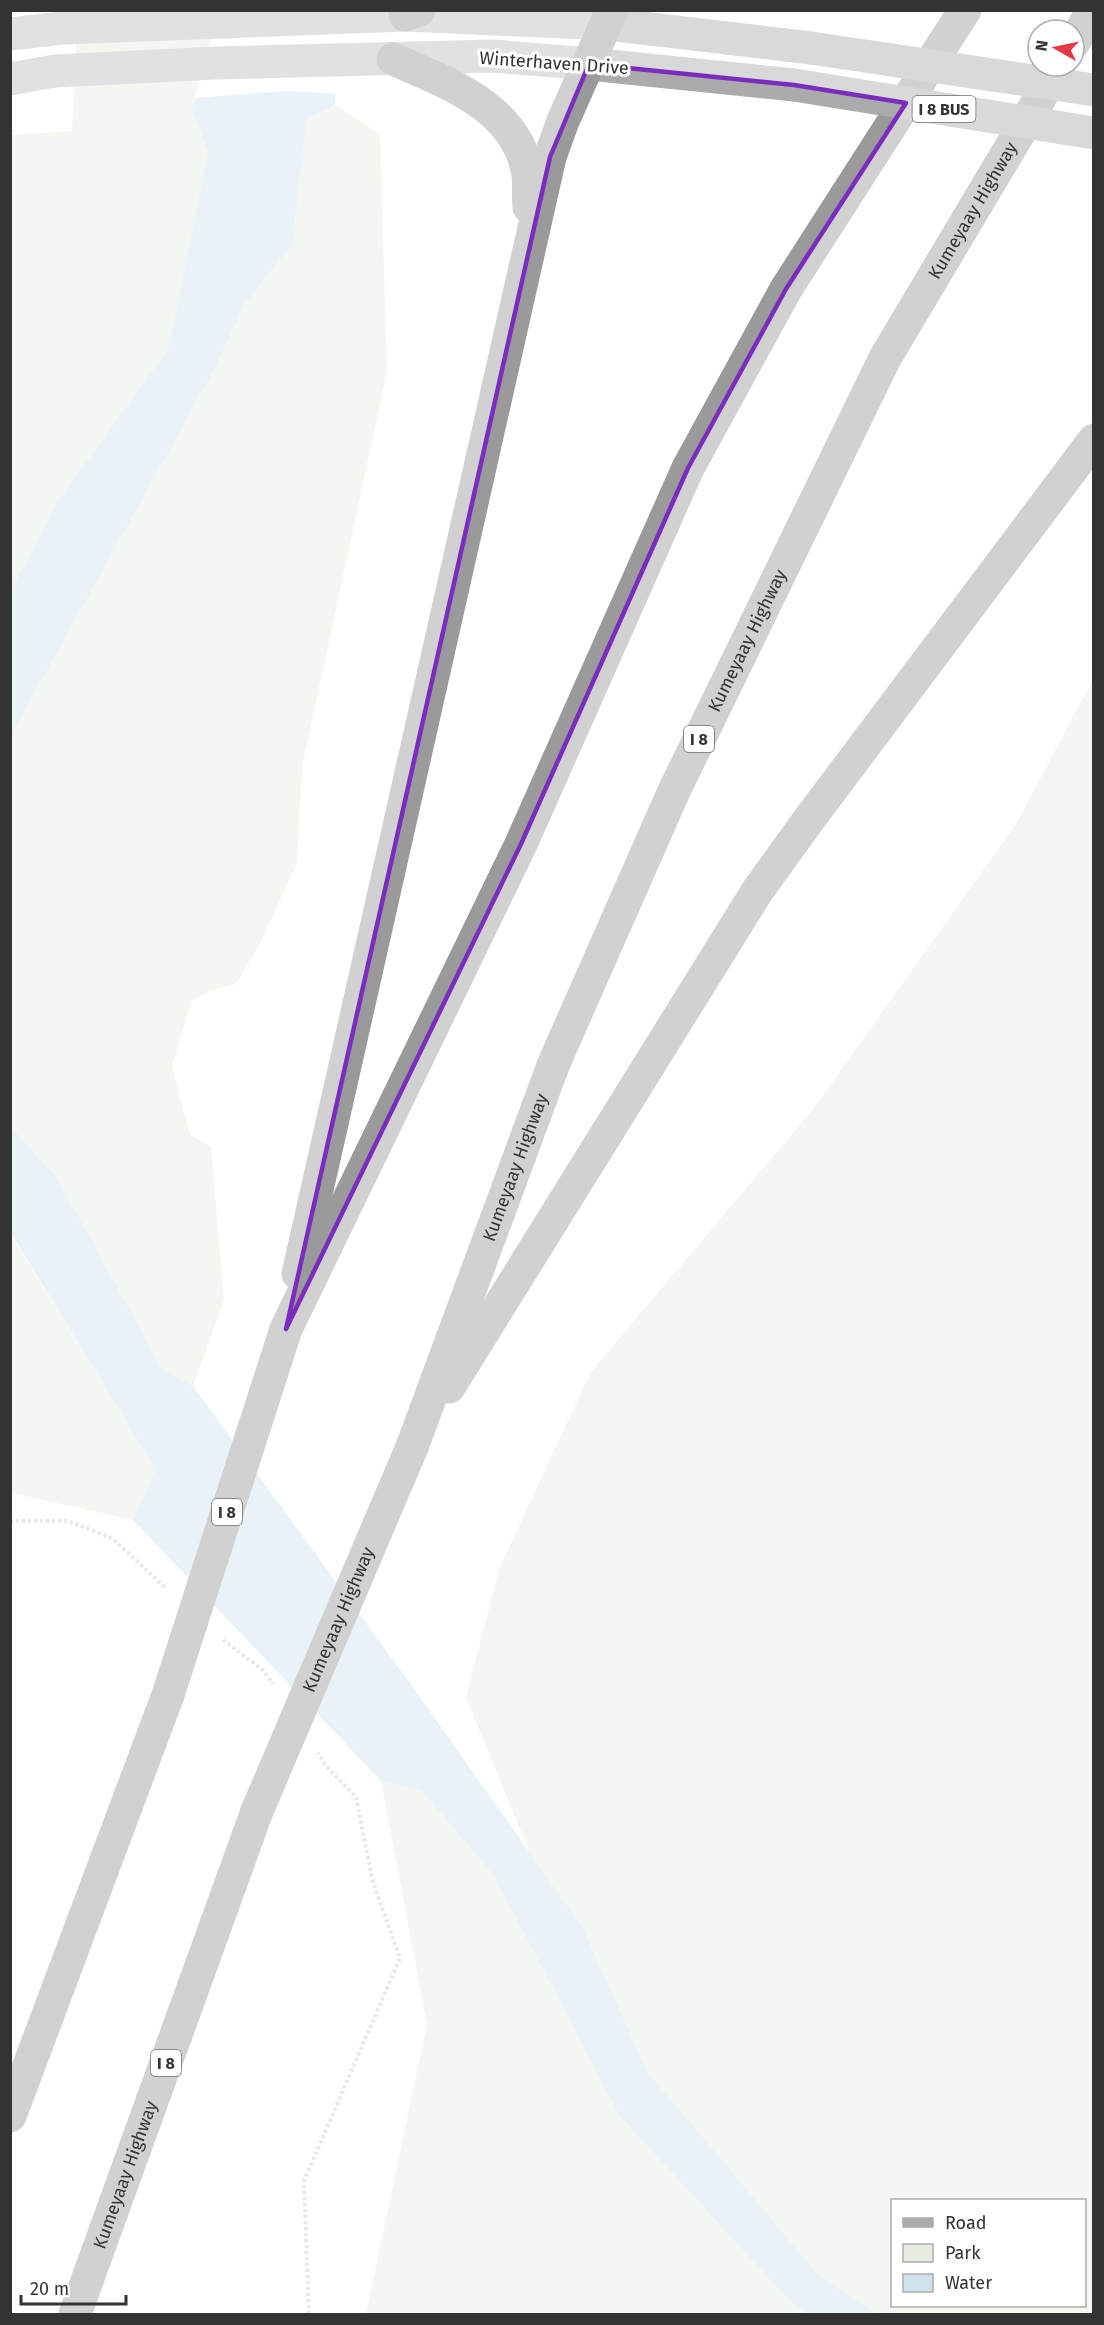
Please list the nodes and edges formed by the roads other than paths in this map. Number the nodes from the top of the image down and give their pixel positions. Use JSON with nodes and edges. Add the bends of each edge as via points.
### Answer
{"nodes":[{"id":1,"x":965,"y":10,"type":"edge"},
{"id":2,"x":412,"y":13,"type":"edge"},
{"id":3,"x":610,"y":17,"type":"edge"},
{"id":4,"x":10,"y":34,"type":"edge"},
{"id":5,"x":393,"y":59,"type":"junction"},
{"id":6,"x":589,"y":64,"type":"junction"},
{"id":7,"x":1052,"y":78,"type":"edge"},
{"id":8,"x":10,"y":80,"type":"edge"},
{"id":9,"x":1094,"y":90,"type":"edge"},
{"id":10,"x":1094,"y":133,"type":"edge"},
{"id":11,"x":530,"y":245,"type":"junction"},
{"id":12,"x":1094,"y":440,"type":"edge"},
{"id":13,"x":286,"y":1329,"type":"junction"},
{"id":14,"x":412,"y":1447,"type":"junction"},
{"id":15,"x":10,"y":2116,"type":"edge"},
{"id":16,"x":75,"y":2314,"type":"edge"}],
"edges":[{"from":1,"to":13,"type":"highway","number":"I 8","via":[[786,289],[688,468],[521,844]]},
{"from":2,"to":3,"type":"main road","number":"I 8 BUS"},
{"from":2,"to":4,"type":"main road","number":"I 8 BUS","via":[[63,28]]},
{"from":3,"to":6,"type":"highway"},
{"from":3,"to":9,"type":"main road","number":"I 8 BUS","bridge":true},
{"from":5,"to":6,"type":"main road","name":"Winterhaven Drive","number":"I 8 BUS","via":[[493,56]]},
{"from":5,"to":8,"type":"main road","name":"Winterhaven Drive","number":"I 8 BUS","via":[[55,71]]},
{"from":5,"to":11,"type":"highway","via":[[465,91],[510,130],[528,174]]},
{"from":6,"to":10,"type":"main road","name":"Winterhaven Drive","number":"I 8 BUS","bridge":true,"via":[[794,86]]},
{"from":6,"to":11,"type":"highway","via":[[550,157]]},
{"from":7,"to":14,"type":"highway","name":"Kumeyaay Highway","number":"I 8","via":[[885,358],[674,791],[554,1063]]},
{"from":11,"to":13,"type":"highway"},
{"from":12,"to":14,"type":"highway","via":[[758,890]]},
{"from":13,"to":15,"type":"highway","number":"I 8","bridge":true,"via":[[168,1695]]},
{"from":14,"to":16,"type":"highway","name":"Kumeyaay Highway","number":"I 8","bridge":true,"via":[[257,1811]]}]}
